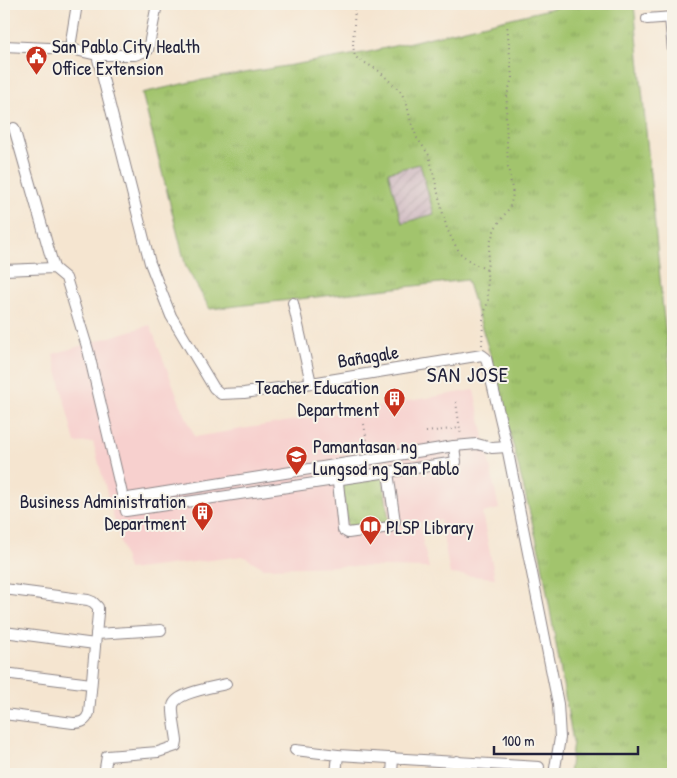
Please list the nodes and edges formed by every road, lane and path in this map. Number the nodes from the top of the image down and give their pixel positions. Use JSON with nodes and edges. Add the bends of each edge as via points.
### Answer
{"nodes":[{"id":1,"x":77,"y":4,"type":"edge"},
{"id":2,"x":157,"y":4,"type":"edge"},
{"id":3,"x":355,"y":4,"type":"edge"},
{"id":4,"x":672,"y":17,"type":"edge"},
{"id":5,"x":647,"y":19,"type":"dead end"},
{"id":6,"x":507,"y":24,"type":"dead end"},
{"id":7,"x":4,"y":46,"type":"edge"},
{"id":8,"x":71,"y":49,"type":"junction"},
{"id":9,"x":673,"y":51,"type":"edge"},
{"id":10,"x":97,"y":55,"type":"junction"},
{"id":11,"x":14,"y":128,"type":"dead end"},
{"id":12,"x":54,"y":268,"type":"junction"},
{"id":13,"x":4,"y":270,"type":"edge"},
{"id":14,"x":487,"y":270,"type":"junction"},
{"id":15,"x":293,"y":303,"type":"dead end"},
{"id":16,"x":482,"y":355,"type":"junction"},
{"id":17,"x":310,"y":383,"type":"junction"},
{"id":18,"x":456,"y":402,"type":"dead end"},
{"id":19,"x":365,"y":424,"type":"dead end"},
{"id":20,"x":460,"y":428,"type":"junction"},
{"id":21,"x":426,"y":432,"type":"dead end"},
{"id":22,"x":465,"y":445,"type":"junction"},
{"id":23,"x":454,"y":446,"type":"junction"},
{"id":24,"x":507,"y":447,"type":"junction"},
{"id":25,"x":369,"y":454,"type":"dead end"},
{"id":26,"x":336,"y":465,"type":"junction"},
{"id":27,"x":388,"y":472,"type":"junction"},
{"id":28,"x":338,"y":479,"type":"junction"},
{"id":29,"x":210,"y":486,"type":"junction"},
{"id":30,"x":213,"y":498,"type":"junction"},
{"id":31,"x":122,"y":499,"type":"junction"},
{"id":32,"x":4,"y":590,"type":"edge"},
{"id":33,"x":161,"y":630,"type":"dead end"},
{"id":34,"x":4,"y":632,"type":"edge"},
{"id":35,"x":96,"y":639,"type":"junction"},
{"id":36,"x":4,"y":673,"type":"edge"},
{"id":37,"x":91,"y":684,"type":"junction"},
{"id":38,"x":226,"y":684,"type":"dead end"},
{"id":39,"x":4,"y":714,"type":"edge"},
{"id":40,"x":295,"y":750,"type":"dead end"},
{"id":41,"x":338,"y":755,"type":"junction"},
{"id":42,"x":393,"y":758,"type":"junction"},
{"id":43,"x":457,"y":761,"type":"junction"},
{"id":44,"x":539,"y":767,"type":"dead end"},
{"id":45,"x":522,"y":770,"type":"edge"},
{"id":46,"x":104,"y":774,"type":"edge"},
{"id":47,"x":336,"y":774,"type":"edge"},
{"id":48,"x":392,"y":774,"type":"edge"},
{"id":49,"x":457,"y":774,"type":"edge"},
{"id":50,"x":554,"y":774,"type":"edge"}],
"edges":[{"from":1,"to":8,"type":"street"},
{"from":2,"to":10,"type":"street","via":[[148,50],[136,56]]},
{"from":3,"to":14,"type":"path","via":[[355,57],[378,71],[401,92],[417,138],[429,155],[443,214],[454,243],[471,262]]},
{"from":4,"to":5,"type":"street"},
{"from":4,"to":9,"type":"street"},
{"from":6,"to":14,"type":"path","via":[[512,78],[507,95],[506,129],[512,194],[510,207],[495,228],[490,243]]},
{"from":7,"to":8,"type":"street"},
{"from":8,"to":10,"type":"street"},
{"from":10,"to":17,"type":"street","name":"Bañagale","via":[[150,264],[171,316],[214,388],[221,394]]},
{"from":11,"to":12,"type":"street"},
{"from":12,"to":13,"type":"street"},
{"from":12,"to":31,"type":"street","via":[[66,278],[88,350]]},
{"from":14,"to":16,"type":"path","via":[[489,285]]},
{"from":15,"to":17,"type":"street"},
{"from":16,"to":17,"type":"street","name":"Bañagale"},
{"from":16,"to":24,"type":"street","via":[[488,361]]},
{"from":18,"to":20,"type":"path"},
{"from":19,"to":25,"type":"path"},
{"from":20,"to":21,"type":"path"},
{"from":20,"to":22,"type":"path"},
{"from":22,"to":23,"type":"street"},
{"from":22,"to":24,"type":"street"},
{"from":23,"to":26,"type":"street"},
{"from":23,"to":27,"type":"street","via":[[456,462]]},
{"from":24,"to":50,"type":"street","via":[[558,704],[560,738]]},
{"from":26,"to":28,"type":"street"},
{"from":26,"to":29,"type":"street"},
{"from":27,"to":28,"type":"street"},
{"from":27,"to":28,"type":"street","via":[[395,522],[382,529],[348,533],[343,530]]},
{"from":28,"to":30,"type":"street"},
{"from":29,"to":30,"type":"street"},
{"from":29,"to":31,"type":"street"},
{"from":30,"to":31,"type":"street","via":[[126,511]]},
{"from":32,"to":35,"type":"street","via":[[94,602],[98,607]]},
{"from":33,"to":35,"type":"street"},
{"from":34,"to":35,"type":"street"},
{"from":35,"to":37,"type":"street"},
{"from":36,"to":37,"type":"street"},
{"from":37,"to":39,"type":"street","via":[[89,713],[81,723]]},
{"from":38,"to":46,"type":"street","via":[[176,700],[173,706],[176,746],[158,752],[107,756]]},
{"from":40,"to":41,"type":"street"},
{"from":41,"to":42,"type":"street"},
{"from":41,"to":47,"type":"street"},
{"from":42,"to":43,"type":"street"},
{"from":42,"to":48,"type":"street"},
{"from":43,"to":45,"type":"street"},
{"from":43,"to":49,"type":"street"},
{"from":44,"to":45,"type":"street"}]}
